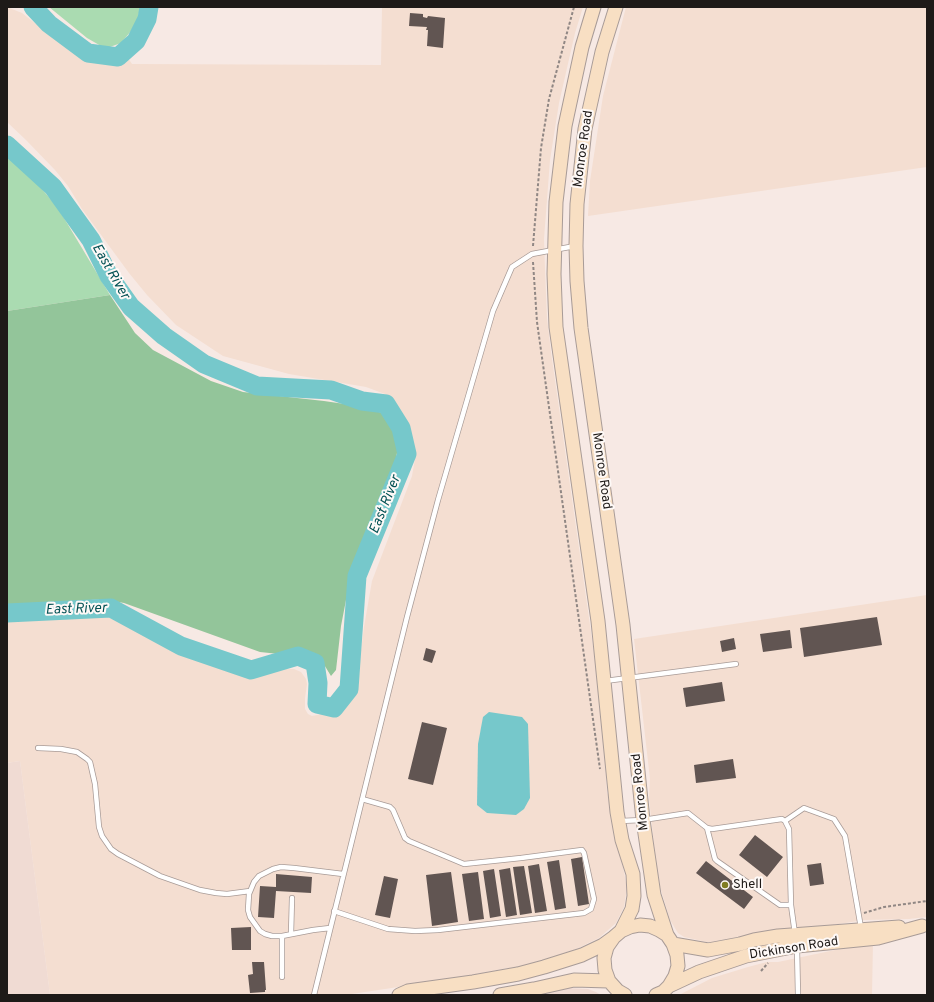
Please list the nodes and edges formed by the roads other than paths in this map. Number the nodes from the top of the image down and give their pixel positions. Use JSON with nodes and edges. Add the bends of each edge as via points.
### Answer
{"nodes":[{"id":1,"x":594,"y":7,"type":"edge"},
{"id":2,"x":616,"y":7,"type":"edge"},
{"id":3,"x":576,"y":246,"type":"junction"},
{"id":4,"x":554,"y":249,"type":"junction"},
{"id":5,"x":736,"y":664,"type":"dead end"},
{"id":6,"x":629,"y":677,"type":"junction"},
{"id":7,"x":604,"y":681,"type":"junction"},
{"id":8,"x":38,"y":748,"type":"dead end"},
{"id":9,"x":362,"y":798,"type":"junction"},
{"id":10,"x":644,"y":820,"type":"junction"},
{"id":11,"x":785,"y":820,"type":"junction"},
{"id":12,"x":618,"y":821,"type":"junction"},
{"id":13,"x":707,"y":828,"type":"junction"},
{"id":14,"x":343,"y":874,"type":"junction"},
{"id":15,"x":250,"y":891,"type":"junction"},
{"id":16,"x":292,"y":898,"type":"dead end"},
{"id":17,"x":791,"y":904,"type":"junction"},
{"id":18,"x":334,"y":911,"type":"junction"},
{"id":19,"x":925,"y":926,"type":"edge"},
{"id":20,"x":330,"y":928,"type":"junction"},
{"id":21,"x":291,"y":934,"type":"junction"},
{"id":22,"x":617,"y":934,"type":"junction"},
{"id":23,"x":862,"y":934,"type":"junction"},
{"id":24,"x":282,"y":936,"type":"junction"},
{"id":25,"x":670,"y":940,"type":"junction"},
{"id":26,"x":796,"y":940,"type":"junction"},
{"id":27,"x":282,"y":977,"type":"dead end"},
{"id":28,"x":609,"y":981,"type":"junction"},
{"id":29,"x":662,"y":992,"type":"edge"},
{"id":30,"x":621,"y":994,"type":"edge"},
{"id":31,"x":314,"y":995,"type":"edge"},
{"id":32,"x":399,"y":995,"type":"edge"},
{"id":33,"x":500,"y":995,"type":"edge"},
{"id":34,"x":798,"y":995,"type":"edge"}],
"edges":[{"from":1,"to":4,"type":"main road","name":"Monroe Road","via":[[582,47],[565,126]]},
{"from":2,"to":3,"type":"main road","name":"Monroe Road","via":[[602,52],[585,129],[577,204]]},
{"from":3,"to":4,"type":"lane"},
{"from":3,"to":6,"type":"main road","name":"Monroe Road","via":[[580,328]]},
{"from":4,"to":7,"type":"main road","name":"Monroe Road","via":[[556,327],[598,621]]},
{"from":4,"to":9,"type":"lane","via":[[532,254],[512,267],[493,311],[436,507]]},
{"from":5,"to":6,"type":"lane"},
{"from":6,"to":7,"type":"lane"},
{"from":6,"to":10,"type":"main road","name":"Monroe Road"},
{"from":7,"to":12,"type":"main road","name":"Monroe Road"},
{"from":8,"to":15,"type":"lane","via":[[77,752],[87,758],[95,784],[99,827],[111,849],[118,854],[154,873],[200,890],[226,894]]},
{"from":9,"to":14,"type":"lane"},
{"from":9,"to":18,"type":"lane","via":[[390,807],[405,838],[409,841],[464,864],[582,850],[594,899],[592,909],[584,913],[415,931],[388,929]]},
{"from":10,"to":12,"type":"lane"},
{"from":10,"to":13,"type":"lane","via":[[688,814]]},
{"from":10,"to":25,"type":"main road","name":"Monroe Road","via":[[654,895]]},
{"from":11,"to":13,"type":"lane"},
{"from":11,"to":17,"type":"lane","via":[[790,829]]},
{"from":11,"to":23,"type":"lane","via":[[804,808],[834,819],[845,836]]},
{"from":12,"to":22,"type":"main road","name":"Monroe Road","via":[[633,874],[634,896],[632,909]]},
{"from":13,"to":17,"type":"lane","via":[[717,861],[780,905]]},
{"from":14,"to":15,"type":"lane","via":[[281,867],[259,876]]},
{"from":14,"to":18,"type":"lane"},
{"from":15,"to":24,"type":"lane","via":[[248,910],[255,925],[266,934]]},
{"from":16,"to":21,"type":"lane"},
{"from":17,"to":26,"type":"lane"},
{"from":18,"to":20,"type":"lane"},
{"from":19,"to":23,"type":"main road","name":"Dickinson Road","via":[[878,938]]},
{"from":20,"to":21,"type":"lane"},
{"from":20,"to":31,"type":"lane"},
{"from":21,"to":24,"type":"lane"},
{"from":22,"to":25,"type":"main road","name":"Dickinson Road","via":[[630,927],[645,926],[659,930]]},
{"from":22,"to":28,"type":"main road","name":"Monroe Road","via":[[607,947],[604,958]]},
{"from":22,"to":32,"type":"main road","via":[[588,952],[544,967],[480,981],[408,991]]},
{"from":23,"to":26,"type":"main road","name":"Dickinson Road"},
{"from":24,"to":27,"type":"lane"},
{"from":25,"to":26,"type":"main road","name":"Dickinson Road","via":[[708,950],[754,940]]},
{"from":25,"to":29,"type":"main road","name":"Monroe Road","via":[[677,954],[678,966],[675,976]]},
{"from":26,"to":29,"type":"main road","name":"Dickinson Road","via":[[722,964]]},
{"from":26,"to":34,"type":"lane"},
{"from":28,"to":30,"type":"main road"},
{"from":28,"to":33,"type":"main road","via":[[574,980]]}]}
